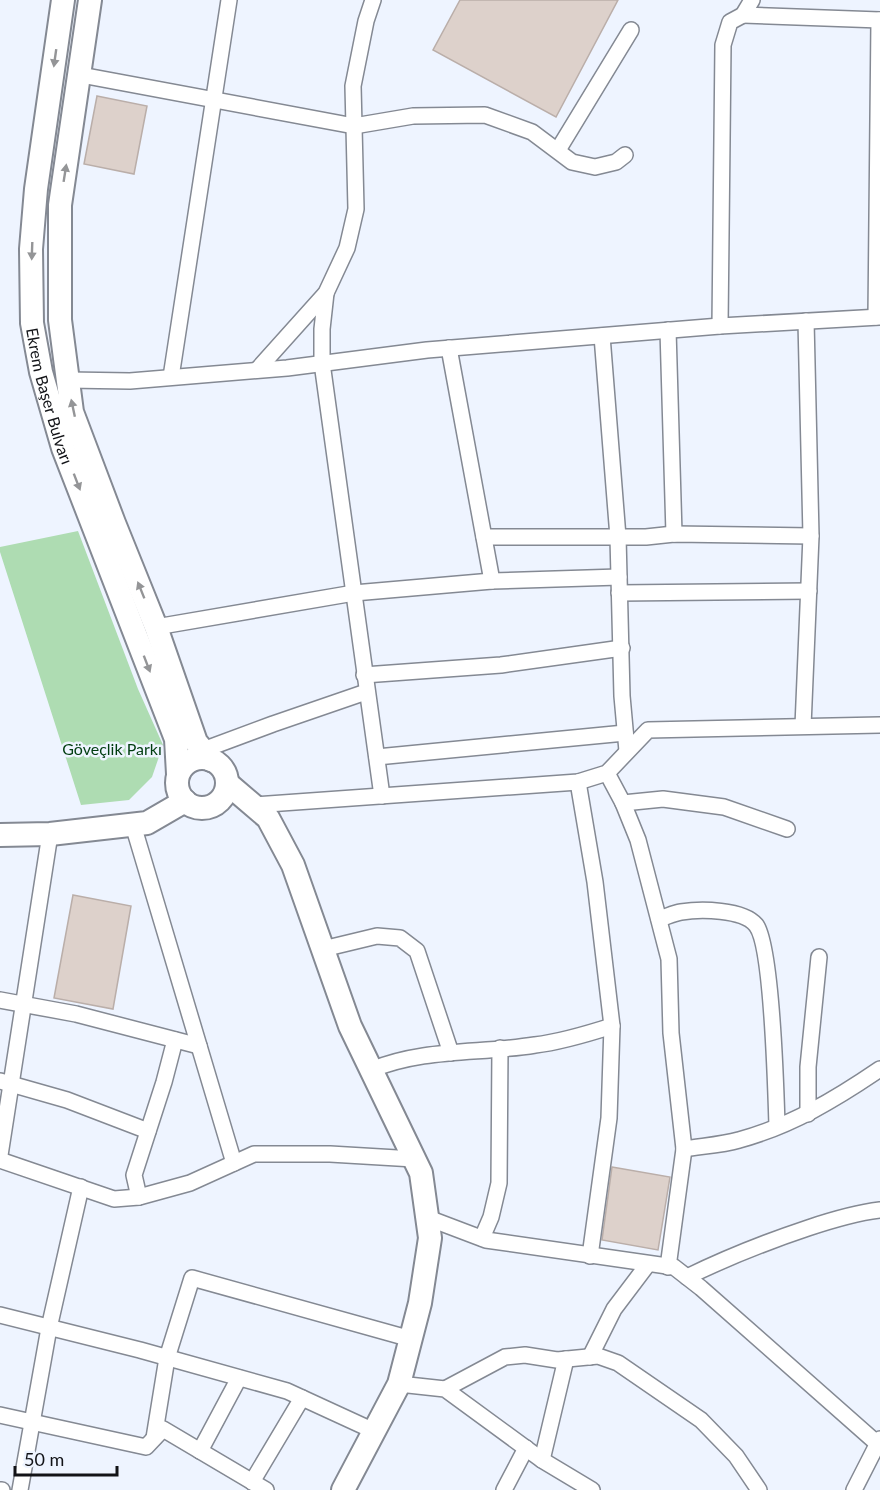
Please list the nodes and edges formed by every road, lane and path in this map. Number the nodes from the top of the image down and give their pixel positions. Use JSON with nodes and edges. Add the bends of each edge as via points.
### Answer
{"nodes":[{"id":1,"x":63,"y":0,"type":"edge"},
{"id":2,"x":90,"y":0,"type":"edge"},
{"id":3,"x":229,"y":0,"type":"edge"},
{"id":4,"x":373,"y":0,"type":"edge"},
{"id":5,"x":752,"y":0,"type":"edge"},
{"id":6,"x":742,"y":15,"type":"junction"},
{"id":7,"x":880,"y":20,"type":"edge"},
{"id":8,"x":631,"y":30,"type":"dead end"},
{"id":9,"x":81,"y":75,"type":"junction"},
{"id":10,"x":214,"y":100,"type":"junction"},
{"id":11,"x":354,"y":126,"type":"junction"},
{"id":12,"x":558,"y":150,"type":"junction"},
{"id":13,"x":625,"y":155,"type":"dead end"},
{"id":14,"x":326,"y":293,"type":"junction"},
{"id":15,"x":878,"y":317,"type":"edge"},
{"id":16,"x":806,"y":321,"type":"junction"},
{"id":17,"x":720,"y":326,"type":"junction"},
{"id":18,"x":669,"y":330,"type":"junction"},
{"id":19,"x":602,"y":336,"type":"junction"},
{"id":20,"x":450,"y":348,"type":"junction"},
{"id":21,"x":322,"y":363,"type":"junction"},
{"id":22,"x":257,"y":370,"type":"junction"},
{"id":23,"x":171,"y":377,"type":"junction"},
{"id":24,"x":68,"y":380,"type":"junction"},
{"id":25,"x":674,"y":534,"type":"junction"},
{"id":26,"x":811,"y":536,"type":"junction"},
{"id":27,"x":484,"y":537,"type":"junction"},
{"id":28,"x":618,"y":537,"type":"junction"},
{"id":29,"x":619,"y":577,"type":"junction"},
{"id":30,"x":492,"y":581,"type":"junction"},
{"id":31,"x":809,"y":591,"type":"junction"},
{"id":32,"x":354,"y":593,"type":"junction"},
{"id":33,"x":619,"y":593,"type":"junction"},
{"id":34,"x":156,"y":627,"type":"junction"},
{"id":35,"x":622,"y":648,"type":"junction"},
{"id":36,"x":364,"y":675,"type":"junction"},
{"id":37,"x":366,"y":692,"type":"junction"},
{"id":38,"x":880,"y":725,"type":"edge"},
{"id":39,"x":803,"y":726,"type":"junction"},
{"id":40,"x":625,"y":732,"type":"junction"},
{"id":41,"x":627,"y":751,"type":"junction"},
{"id":42,"x":207,"y":755,"type":"junction"},
{"id":43,"x":377,"y":756,"type":"junction"},
{"id":44,"x":607,"y":772,"type":"junction"},
{"id":45,"x":178,"y":774,"type":"junction"},
{"id":46,"x":578,"y":782,"type":"junction"},
{"id":47,"x":227,"y":783,"type":"junction"},
{"id":48,"x":382,"y":796,"type":"junction"},
{"id":49,"x":185,"y":801,"type":"junction"},
{"id":50,"x":623,"y":802,"type":"junction"},
{"id":51,"x":253,"y":805,"type":"junction"},
{"id":52,"x":132,"y":825,"type":"junction"},
{"id":53,"x":787,"y":829,"type":"dead end"},
{"id":54,"x":50,"y":834,"type":"junction"},
{"id":55,"x":0,"y":835,"type":"edge"},
{"id":56,"x":659,"y":919,"type":"junction"},
{"id":57,"x":323,"y":950,"type":"junction"},
{"id":58,"x":819,"y":957,"type":"dead end"},
{"id":59,"x":0,"y":1000,"type":"edge"},
{"id":60,"x":22,"y":1006,"type":"junction"},
{"id":61,"x":612,"y":1026,"type":"junction"},
{"id":62,"x":175,"y":1040,"type":"junction"},
{"id":63,"x":199,"y":1046,"type":"junction"},
{"id":64,"x":500,"y":1048,"type":"junction"},
{"id":65,"x":451,"y":1053,"type":"junction"},
{"id":66,"x":880,"y":1069,"type":"edge"},
{"id":67,"x":371,"y":1070,"type":"junction"},
{"id":68,"x":5,"y":1082,"type":"edge"},
{"id":69,"x":808,"y":1114,"type":"junction"},
{"id":70,"x":777,"y":1126,"type":"junction"},
{"id":71,"x":148,"y":1131,"type":"junction"},
{"id":72,"x":684,"y":1149,"type":"junction"},
{"id":73,"x":0,"y":1158,"type":"edge"},
{"id":74,"x":414,"y":1159,"type":"junction"},
{"id":75,"x":234,"y":1163,"type":"junction"},
{"id":76,"x":81,"y":1187,"type":"junction"},
{"id":77,"x":139,"y":1197,"type":"junction"},
{"id":78,"x":880,"y":1210,"type":"edge"},
{"id":79,"x":428,"y":1218,"type":"junction"},
{"id":80,"x":482,"y":1238,"type":"junction"},
{"id":81,"x":590,"y":1256,"type":"junction"},
{"id":82,"x":648,"y":1264,"type":"junction"},
{"id":83,"x":668,"y":1267,"type":"junction"},
{"id":84,"x":687,"y":1277,"type":"junction"},
{"id":85,"x":0,"y":1315,"type":"edge"},
{"id":86,"x":49,"y":1328,"type":"junction"},
{"id":87,"x":411,"y":1339,"type":"junction"},
{"id":88,"x":590,"y":1357,"type":"junction"},
{"id":89,"x":167,"y":1358,"type":"junction"},
{"id":90,"x":566,"y":1359,"type":"junction"},
{"id":91,"x":239,"y":1378,"type":"junction"},
{"id":92,"x":399,"y":1384,"type":"junction"},
{"id":93,"x":445,"y":1389,"type":"junction"},
{"id":94,"x":302,"y":1398,"type":"junction"},
{"id":95,"x":0,"y":1415,"type":"edge"},
{"id":96,"x":32,"y":1424,"type":"junction"},
{"id":97,"x":374,"y":1431,"type":"junction"},
{"id":98,"x":154,"y":1438,"type":"junction"},
{"id":99,"x":879,"y":1443,"type":"edge"},
{"id":100,"x":526,"y":1448,"type":"junction"},
{"id":101,"x":200,"y":1451,"type":"junction"},
{"id":102,"x":542,"y":1460,"type":"junction"},
{"id":103,"x":259,"y":1486,"type":"edge"},
{"id":104,"x":20,"y":1490,"type":"edge"},
{"id":105,"x":343,"y":1490,"type":"edge"},
{"id":106,"x":504,"y":1490,"type":"edge"},
{"id":107,"x":592,"y":1490,"type":"edge"},
{"id":108,"x":759,"y":1490,"type":"edge"},
{"id":109,"x":854,"y":1490,"type":"edge"}],
"edges":[{"from":1,"to":45,"type":"main road","name":"Ekrem Başer Bulvarı","one_way":true,"via":[[36,189],[31,249],[32,323],[40,372],[63,448],[176,739]]},
{"from":2,"to":9,"type":"main road","name":"Ekrem Başer Bulvarı"},
{"from":3,"to":10,"type":"street"},
{"from":4,"to":11,"type":"street","via":[[352,86]]},
{"from":5,"to":6,"type":"street"},
{"from":6,"to":7,"type":"street"},
{"from":6,"to":17,"type":"street","via":[[730,22],[723,45]]},
{"from":7,"to":15,"type":"street"},
{"from":8,"to":12,"type":"street"},
{"from":9,"to":10,"type":"street"},
{"from":24,"to":9,"type":"main road","name":"Ekrem Başer Bulvarı","one_way":true,"via":[[60,320],[60,205]]},
{"from":10,"to":11,"type":"street"},
{"from":10,"to":23,"type":"street"},
{"from":11,"to":12,"type":"street","via":[[413,116],[485,115],[531,132]]},
{"from":11,"to":14,"type":"street","via":[[356,209],[347,248]]},
{"from":12,"to":13,"type":"street","via":[[572,162],[595,167],[616,162]]},
{"from":14,"to":21,"type":"street"},
{"from":14,"to":22,"type":"street"},
{"from":15,"to":16,"type":"street"},
{"from":16,"to":17,"type":"street"},
{"from":16,"to":26,"type":"street"},
{"from":17,"to":18,"type":"street"},
{"from":18,"to":19,"type":"street"},
{"from":18,"to":25,"type":"street"},
{"from":19,"to":20,"type":"street"},
{"from":19,"to":28,"type":"street"},
{"from":20,"to":21,"type":"street"},
{"from":20,"to":27,"type":"street"},
{"from":21,"to":22,"type":"street"},
{"from":21,"to":32,"type":"street"},
{"from":22,"to":23,"type":"street"},
{"from":23,"to":24,"type":"street"},
{"from":34,"to":24,"type":"main road","name":"Ekrem Başer Bulvarı","one_way":true,"via":[[72,412]]},
{"from":25,"to":26,"type":"street"},
{"from":25,"to":28,"type":"street"},
{"from":26,"to":31,"type":"street"},
{"from":27,"to":28,"type":"street"},
{"from":27,"to":30,"type":"street"},
{"from":28,"to":29,"type":"street"},
{"from":29,"to":30,"type":"street"},
{"from":29,"to":33,"type":"street"},
{"from":30,"to":32,"type":"street"},
{"from":31,"to":33,"type":"street"},
{"from":31,"to":39,"type":"street"},
{"from":32,"to":34,"type":"street"},
{"from":32,"to":36,"type":"street"},
{"from":33,"to":35,"type":"street"},
{"from":34,"to":42,"type":"main road","name":"Ekrem Başer Bulvarı","via":[[196,742]]},
{"from":35,"to":36,"type":"street","via":[[501,665]]},
{"from":35,"to":40,"type":"street"},
{"from":36,"to":37,"type":"street"},
{"from":37,"to":42,"type":"street","via":[[273,724]]},
{"from":37,"to":43,"type":"street"},
{"from":38,"to":39,"type":"street"},
{"from":39,"to":41,"type":"street","via":[[648,730]]},
{"from":40,"to":41,"type":"street"},
{"from":40,"to":43,"type":"street"},
{"from":41,"to":44,"type":"street"},
{"from":42,"to":45,"type":"main road","via":[[192,760]]},
{"from":42,"to":47,"type":"main road","via":[[225,773]]},
{"from":43,"to":48,"type":"street"},
{"from":44,"to":46,"type":"street"},
{"from":44,"to":50,"type":"street"},
{"from":45,"to":49,"type":"main road","via":[[179,793]]},
{"from":46,"to":48,"type":"street"},
{"from":46,"to":61,"type":"street","via":[[595,882]]},
{"from":47,"to":49,"type":"main road","via":[[220,801],[212,806],[202,808]]},
{"from":47,"to":51,"type":"main road"},
{"from":48,"to":51,"type":"street"},
{"from":49,"to":52,"type":"main road","via":[[147,823]]},
{"from":50,"to":53,"type":"street","via":[[663,799],[724,807]]},
{"from":50,"to":56,"type":"street","via":[[638,840]]},
{"from":51,"to":57,"type":"main road","via":[[268,818],[293,865]]},
{"from":52,"to":54,"type":"main road"},
{"from":52,"to":63,"type":"street"},
{"from":54,"to":55,"type":"main road"},
{"from":54,"to":60,"type":"street"},
{"from":56,"to":70,"type":"street","via":[[681,912],[717,911],[744,916],[756,925],[763,938],[767,975]]},
{"from":56,"to":72,"type":"street","via":[[669,959],[671,1033]]},
{"from":57,"to":65,"type":"street","via":[[377,936],[400,938],[417,951]]},
{"from":57,"to":67,"type":"main road","via":[[350,1026]]},
{"from":58,"to":69,"type":"street","via":[[808,1067]]},
{"from":59,"to":60,"type":"street"},
{"from":60,"to":62,"type":"street","via":[[76,1014]]},
{"from":60,"to":68,"type":"street"},
{"from":61,"to":64,"type":"street","via":[[535,1046]]},
{"from":61,"to":81,"type":"street","via":[[609,1118]]},
{"from":62,"to":63,"type":"street"},
{"from":62,"to":71,"type":"street"},
{"from":63,"to":75,"type":"street"},
{"from":64,"to":65,"type":"street"},
{"from":64,"to":80,"type":"street","via":[[500,1183]]},
{"from":65,"to":67,"type":"street","via":[[413,1056]]},
{"from":66,"to":69,"type":"street"},
{"from":67,"to":74,"type":"main road"},
{"from":68,"to":71,"type":"street","via":[[68,1100]]},
{"from":68,"to":73,"type":"street"},
{"from":69,"to":70,"type":"street"},
{"from":70,"to":72,"type":"street","via":[[739,1141]]},
{"from":71,"to":77,"type":"street","via":[[134,1175]]},
{"from":72,"to":83,"type":"street"},
{"from":73,"to":76,"type":"street"},
{"from":74,"to":75,"type":"street","via":[[254,1154]]},
{"from":74,"to":79,"type":"main road","via":[[421,1173]]},
{"from":75,"to":77,"type":"street","via":[[190,1183]]},
{"from":76,"to":77,"type":"street","via":[[114,1199]]},
{"from":76,"to":86,"type":"street"},
{"from":78,"to":84,"type":"street","via":[[855,1213],[793,1233]]},
{"from":79,"to":80,"type":"street"},
{"from":79,"to":87,"type":"main road","via":[[430,1238]]},
{"from":80,"to":81,"type":"street"},
{"from":81,"to":82,"type":"street"},
{"from":82,"to":83,"type":"street"},
{"from":82,"to":88,"type":"street","via":[[614,1309]]},
{"from":83,"to":84,"type":"street"},
{"from":84,"to":99,"type":"street"},
{"from":85,"to":86,"type":"street"},
{"from":86,"to":89,"type":"street"},
{"from":86,"to":96,"type":"street"},
{"from":87,"to":89,"type":"street","via":[[192,1278]]},
{"from":87,"to":92,"type":"main road"},
{"from":88,"to":90,"type":"street"},
{"from":88,"to":108,"type":"street","via":[[618,1363],[702,1420],[736,1456]]},
{"from":89,"to":91,"type":"street"},
{"from":89,"to":98,"type":"street"},
{"from":90,"to":93,"type":"street","via":[[505,1357]]},
{"from":90,"to":102,"type":"street"},
{"from":91,"to":94,"type":"street"},
{"from":91,"to":101,"type":"street"},
{"from":92,"to":93,"type":"street"},
{"from":92,"to":97,"type":"main road"},
{"from":93,"to":100,"type":"street"},
{"from":94,"to":97,"type":"street"},
{"from":94,"to":103,"type":"street"},
{"from":95,"to":96,"type":"street"},
{"from":96,"to":98,"type":"street","via":[[146,1448]]},
{"from":96,"to":104,"type":"street"},
{"from":97,"to":105,"type":"main road"},
{"from":98,"to":101,"type":"street","via":[[163,1429]]},
{"from":99,"to":109,"type":"street"},
{"from":100,"to":102,"type":"street"},
{"from":100,"to":106,"type":"street"},
{"from":101,"to":103,"type":"street"},
{"from":102,"to":107,"type":"street"}]}
